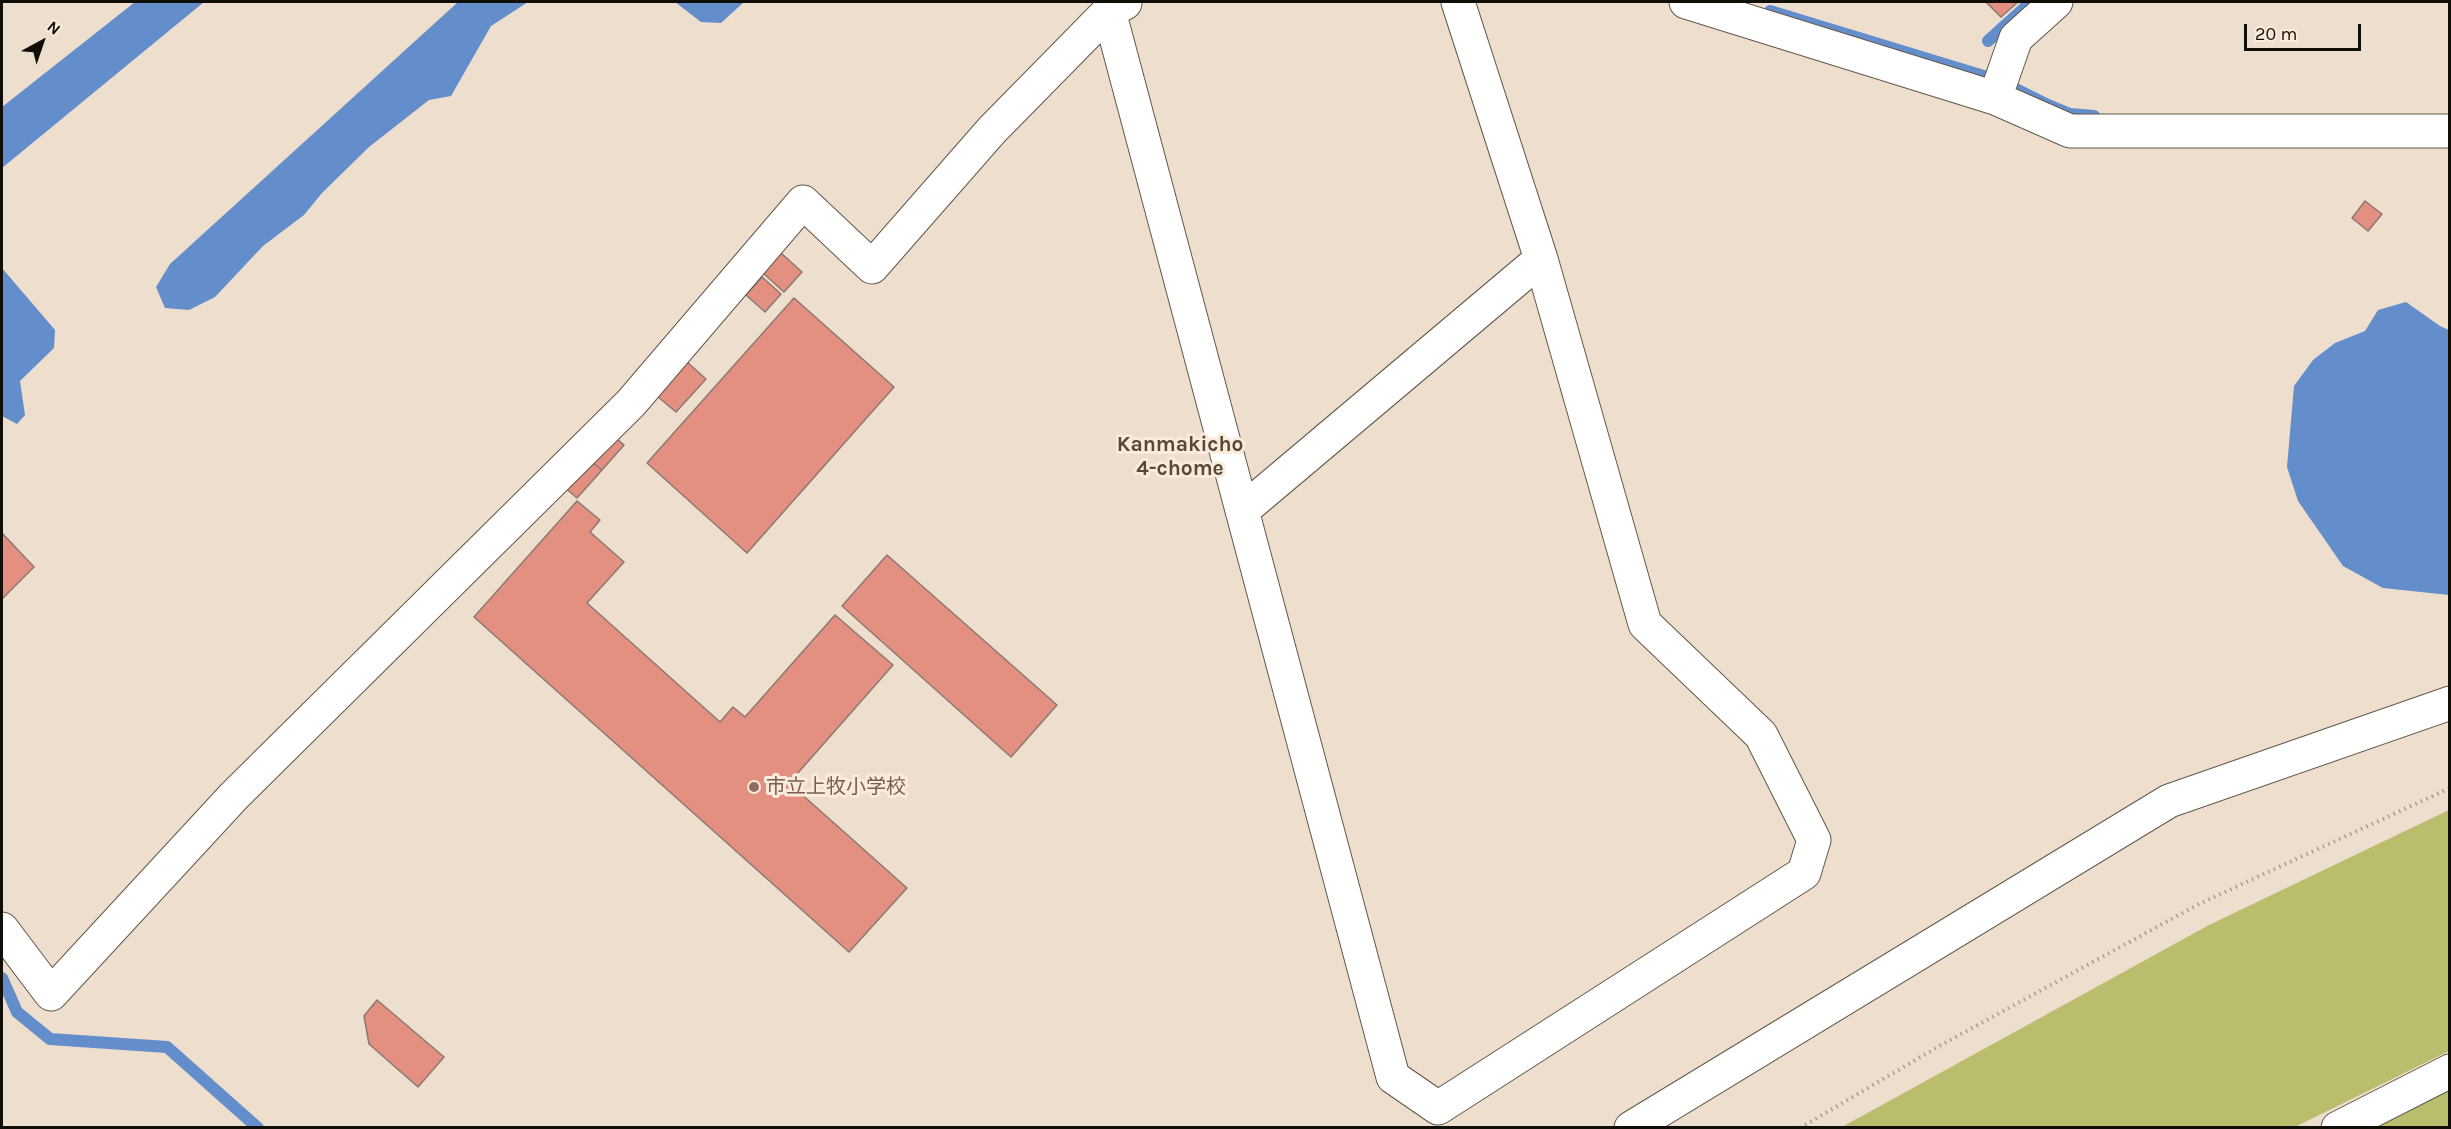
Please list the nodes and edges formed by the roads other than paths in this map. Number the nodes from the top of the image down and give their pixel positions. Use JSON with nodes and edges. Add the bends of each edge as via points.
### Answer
{"nodes":[{"id":1,"x":1458,"y":2,"type":"edge"},
{"id":2,"x":1686,"y":2,"type":"edge"},
{"id":3,"x":2056,"y":2,"type":"edge"},
{"id":4,"x":1118,"y":6,"type":"edge"},
{"id":5,"x":1995,"y":98,"type":"junction"},
{"id":6,"x":2450,"y":131,"type":"edge"},
{"id":7,"x":1541,"y":259,"type":"junction"},
{"id":8,"x":1242,"y":511,"type":"junction"},
{"id":9,"x":2450,"y":703,"type":"edge"},
{"id":10,"x":2,"y":929,"type":"edge"},
{"id":11,"x":2450,"y":1071,"type":"edge"},
{"id":12,"x":1631,"y":1128,"type":"edge"},
{"id":13,"x":2338,"y":1128,"type":"edge"}],
"edges":[{"from":1,"to":7,"type":"street"},
{"from":2,"to":5,"type":"street"},
{"from":3,"to":5,"type":"street","via":[[2016,38]]},
{"from":4,"to":8,"type":"street"},
{"from":4,"to":10,"type":"street","via":[[992,130],[872,267],[803,202],[631,403],[234,796],[51,994]]},
{"from":5,"to":6,"type":"street","via":[[2070,131]]},
{"from":7,"to":8,"type":"street"},
{"from":7,"to":8,"type":"street","via":[[1645,624],[1761,735],[1814,840],[1804,873],[1438,1108],[1393,1077]]},
{"from":9,"to":12,"type":"street","via":[[2169,801]]},
{"from":11,"to":13,"type":"street"}]}
